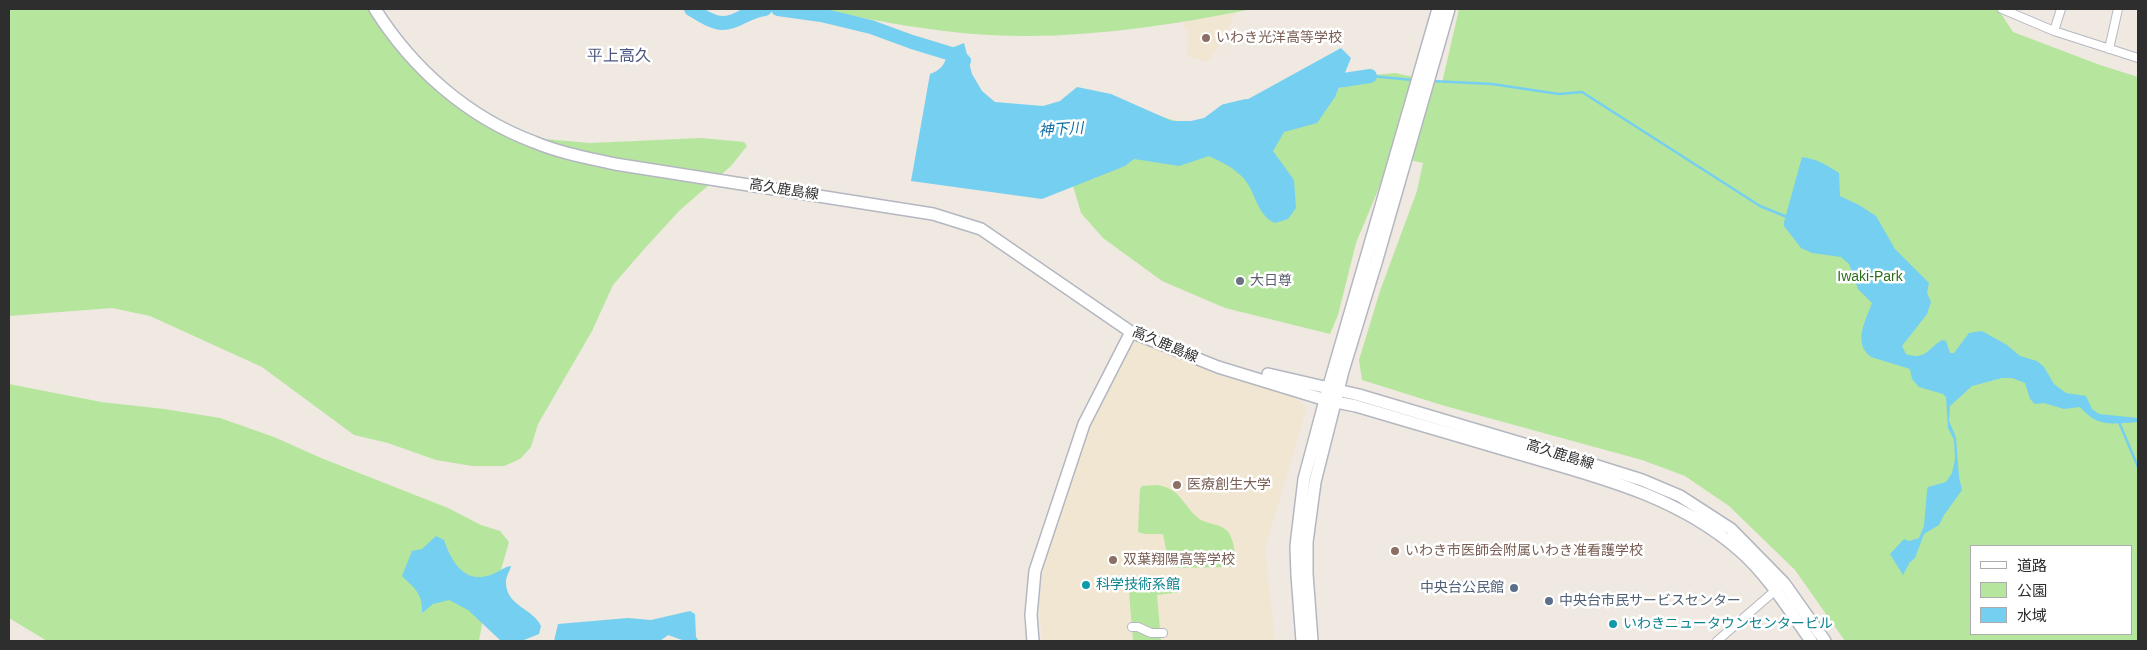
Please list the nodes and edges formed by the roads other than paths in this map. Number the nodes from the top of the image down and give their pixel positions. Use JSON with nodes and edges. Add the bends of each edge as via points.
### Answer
{"nodes":[{"id":1,"x":374,"y":9,"type":"edge"},
{"id":2,"x":1438,"y":9,"type":"edge"},
{"id":3,"x":1449,"y":9,"type":"edge"},
{"id":4,"x":2002,"y":9,"type":"edge"},
{"id":5,"x":2061,"y":9,"type":"edge"},
{"id":6,"x":2118,"y":9,"type":"edge"},
{"id":7,"x":2054,"y":31,"type":"junction"},
{"id":8,"x":2108,"y":49,"type":"junction"},
{"id":9,"x":2138,"y":58,"type":"edge"},
{"id":10,"x":1131,"y":332,"type":"junction"},
{"id":11,"x":1332,"y":395,"type":"junction"},
{"id":12,"x":1780,"y":587,"type":"junction"},
{"id":13,"x":1132,"y":626,"type":"dead end"},
{"id":14,"x":1163,"y":633,"type":"dead end"},
{"id":15,"x":1033,"y":641,"type":"edge"},
{"id":16,"x":1302,"y":641,"type":"edge"},
{"id":17,"x":1312,"y":641,"type":"edge"},
{"id":18,"x":1718,"y":641,"type":"edge"},
{"id":19,"x":1811,"y":641,"type":"edge"},
{"id":20,"x":1825,"y":641,"type":"edge"}],
"edges":[{"from":1,"to":10,"type":"main road","name":"高久鹿島線","via":[[398,44],[442,88],[532,142],[615,164],[962,221],[981,229]]},
{"from":2,"to":11,"type":"main road"},
{"from":3,"to":11,"type":"main road"},
{"from":4,"to":7,"type":"street"},
{"from":5,"to":7,"type":"street"},
{"from":6,"to":8,"type":"street"},
{"from":7,"to":8,"type":"street"},
{"from":8,"to":9,"type":"street"},
{"from":10,"to":11,"type":"main road","name":"高久鹿島線","via":[[1218,367]]},
{"from":10,"to":15,"type":"main road","via":[[1084,424],[1036,571],[1031,615]]},
{"from":11,"to":12,"type":"main road","name":"高久鹿島線","via":[[1591,464],[1680,496],[1731,529]]},
{"from":11,"to":16,"type":"main road","via":[[1304,479],[1299,515],[1296,575]]},
{"from":11,"to":17,"type":"main road","via":[[1309,515],[1306,574]]},
{"from":12,"to":18,"type":"street"},
{"from":12,"to":19,"type":"main road","name":"高久鹿島線"},
{"from":12,"to":20,"type":"main road","name":"高久鹿島線"},
{"from":13,"to":14,"type":"street","via":[[1151,633]]}]}
